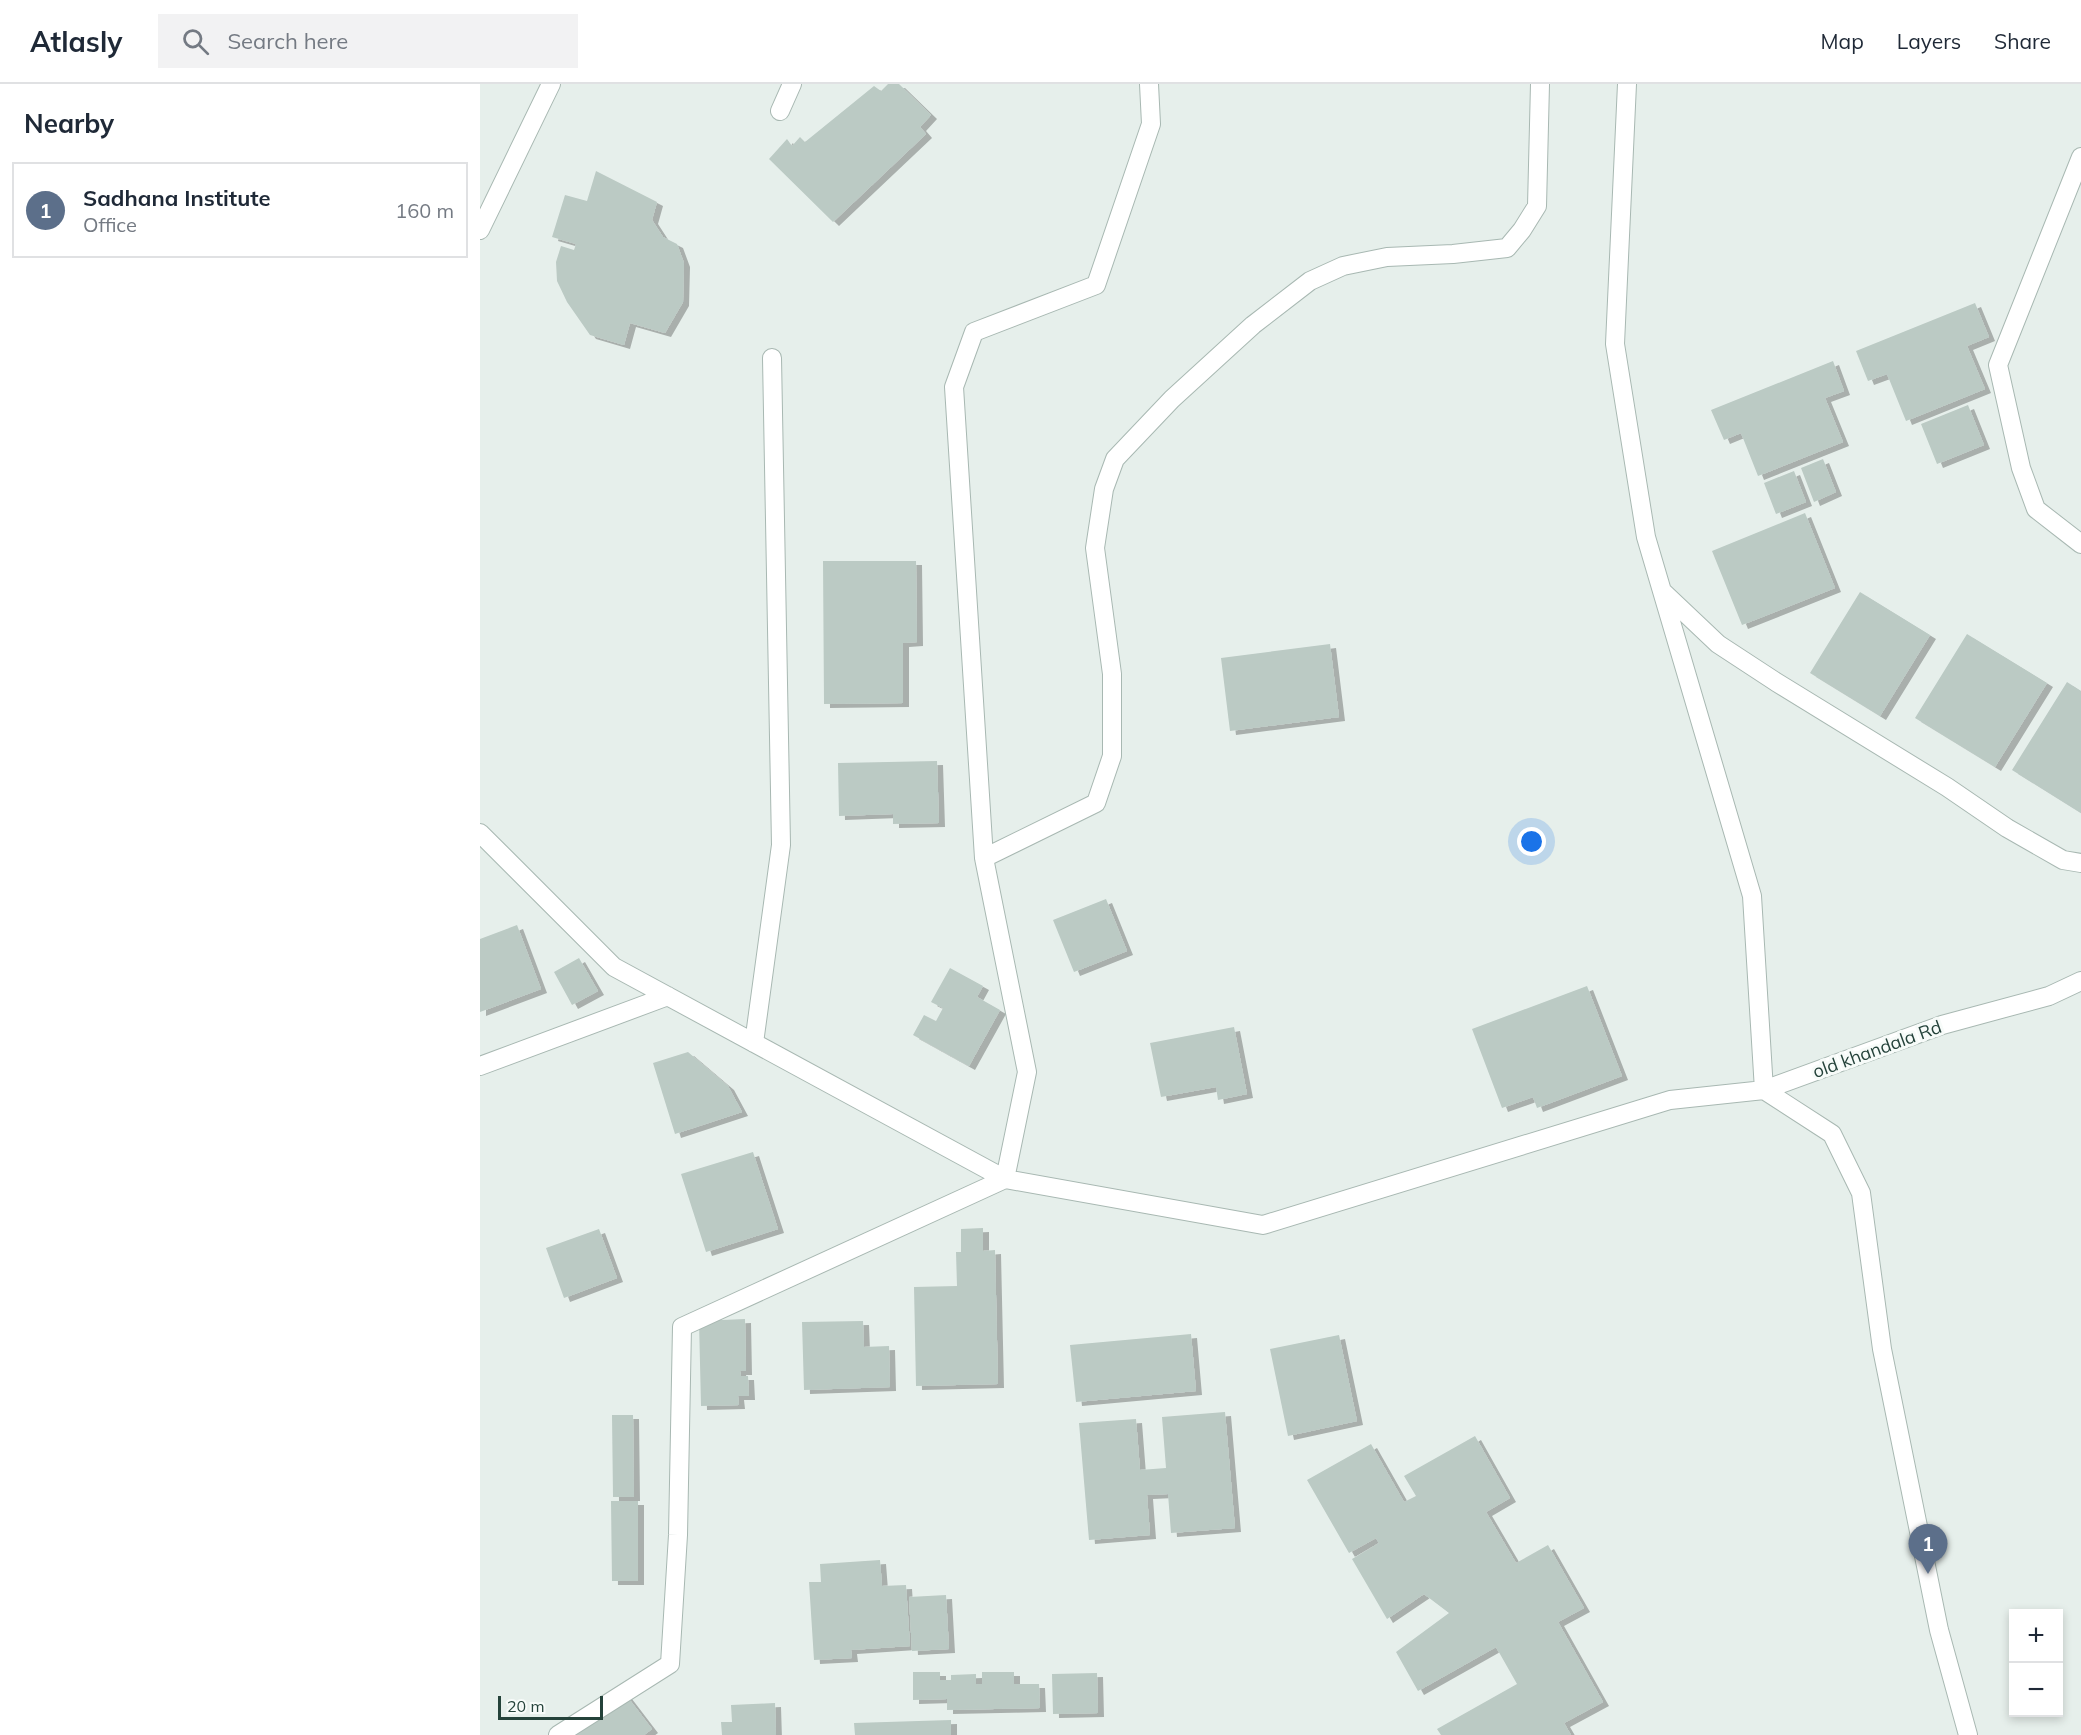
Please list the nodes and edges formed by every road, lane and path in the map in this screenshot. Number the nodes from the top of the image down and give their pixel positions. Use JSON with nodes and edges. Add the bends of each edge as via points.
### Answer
{"nodes":[{"id":1,"x":551,"y":84,"type":"edge"},
{"id":2,"x":792,"y":84,"type":"edge"},
{"id":3,"x":1149,"y":84,"type":"edge"},
{"id":4,"x":1540,"y":84,"type":"edge"},
{"id":5,"x":1627,"y":84,"type":"edge"},
{"id":6,"x":780,"y":111,"type":"dead end"},
{"id":7,"x":2081,"y":157,"type":"edge"},
{"id":8,"x":480,"y":230,"type":"edge"},
{"id":9,"x":772,"y":358,"type":"dead end"},
{"id":10,"x":2081,"y":544,"type":"edge"},
{"id":11,"x":1661,"y":589,"type":"junction"},
{"id":12,"x":480,"y":833,"type":"edge"},
{"id":13,"x":984,"y":858,"type":"junction"},
{"id":14,"x":2081,"y":863,"type":"edge"},
{"id":15,"x":2081,"y":981,"type":"edge"},
{"id":16,"x":668,"y":996,"type":"junction"},
{"id":17,"x":754,"y":1043,"type":"junction"},
{"id":18,"x":480,"y":1066,"type":"edge"},
{"id":19,"x":1764,"y":1090,"type":"junction"},
{"id":20,"x":1005,"y":1179,"type":"junction"},
{"id":21,"x":558,"y":1735,"type":"edge"},
{"id":22,"x":1968,"y":1735,"type":"edge"}],
"edges":[{"from":1,"to":8,"type":"street"},
{"from":2,"to":6,"type":"street"},
{"from":3,"to":13,"type":"street","via":[[1151,124],[1096,285],[974,332],[954,387]]},
{"from":4,"to":13,"type":"street","via":[[1537,206],[1507,248],[1387,257],[1343,266],[1310,281],[1245,332],[1172,399],[1115,459],[1104,489],[1095,548],[1112,674],[1112,756],[1096,803]]},
{"from":5,"to":11,"type":"street","via":[[1616,344],[1646,537]]},
{"from":7,"to":10,"type":"street","via":[[1998,365],[2021,468],[2036,509]]},
{"from":9,"to":17,"type":"street","via":[[781,845]]},
{"from":11,"to":14,"type":"street","via":[[1718,644],[1756,669],[2007,828],[2063,860]]},
{"from":11,"to":19,"type":"street","via":[[1752,896]]},
{"from":12,"to":16,"type":"street","name":"old khandala Rd","via":[[614,967]]},
{"from":13,"to":20,"type":"street","via":[[1027,1072]]},
{"from":15,"to":19,"type":"street","name":"old khandala Rd","via":[[2049,996],[1942,1025]]},
{"from":16,"to":17,"type":"street","name":"old khandala Rd"},
{"from":16,"to":18,"type":"street"},
{"from":17,"to":20,"type":"street","name":"old khandala Rd"},
{"from":19,"to":20,"type":"street","name":"old khandala Rd","via":[[1670,1100],[1263,1225]]},
{"from":19,"to":22,"type":"street","via":[[1832,1134],[1861,1193],[1882,1349],[1939,1630]]},
{"from":20,"to":21,"type":"street","via":[[682,1327],[678,1535],[670,1664]]}]}
